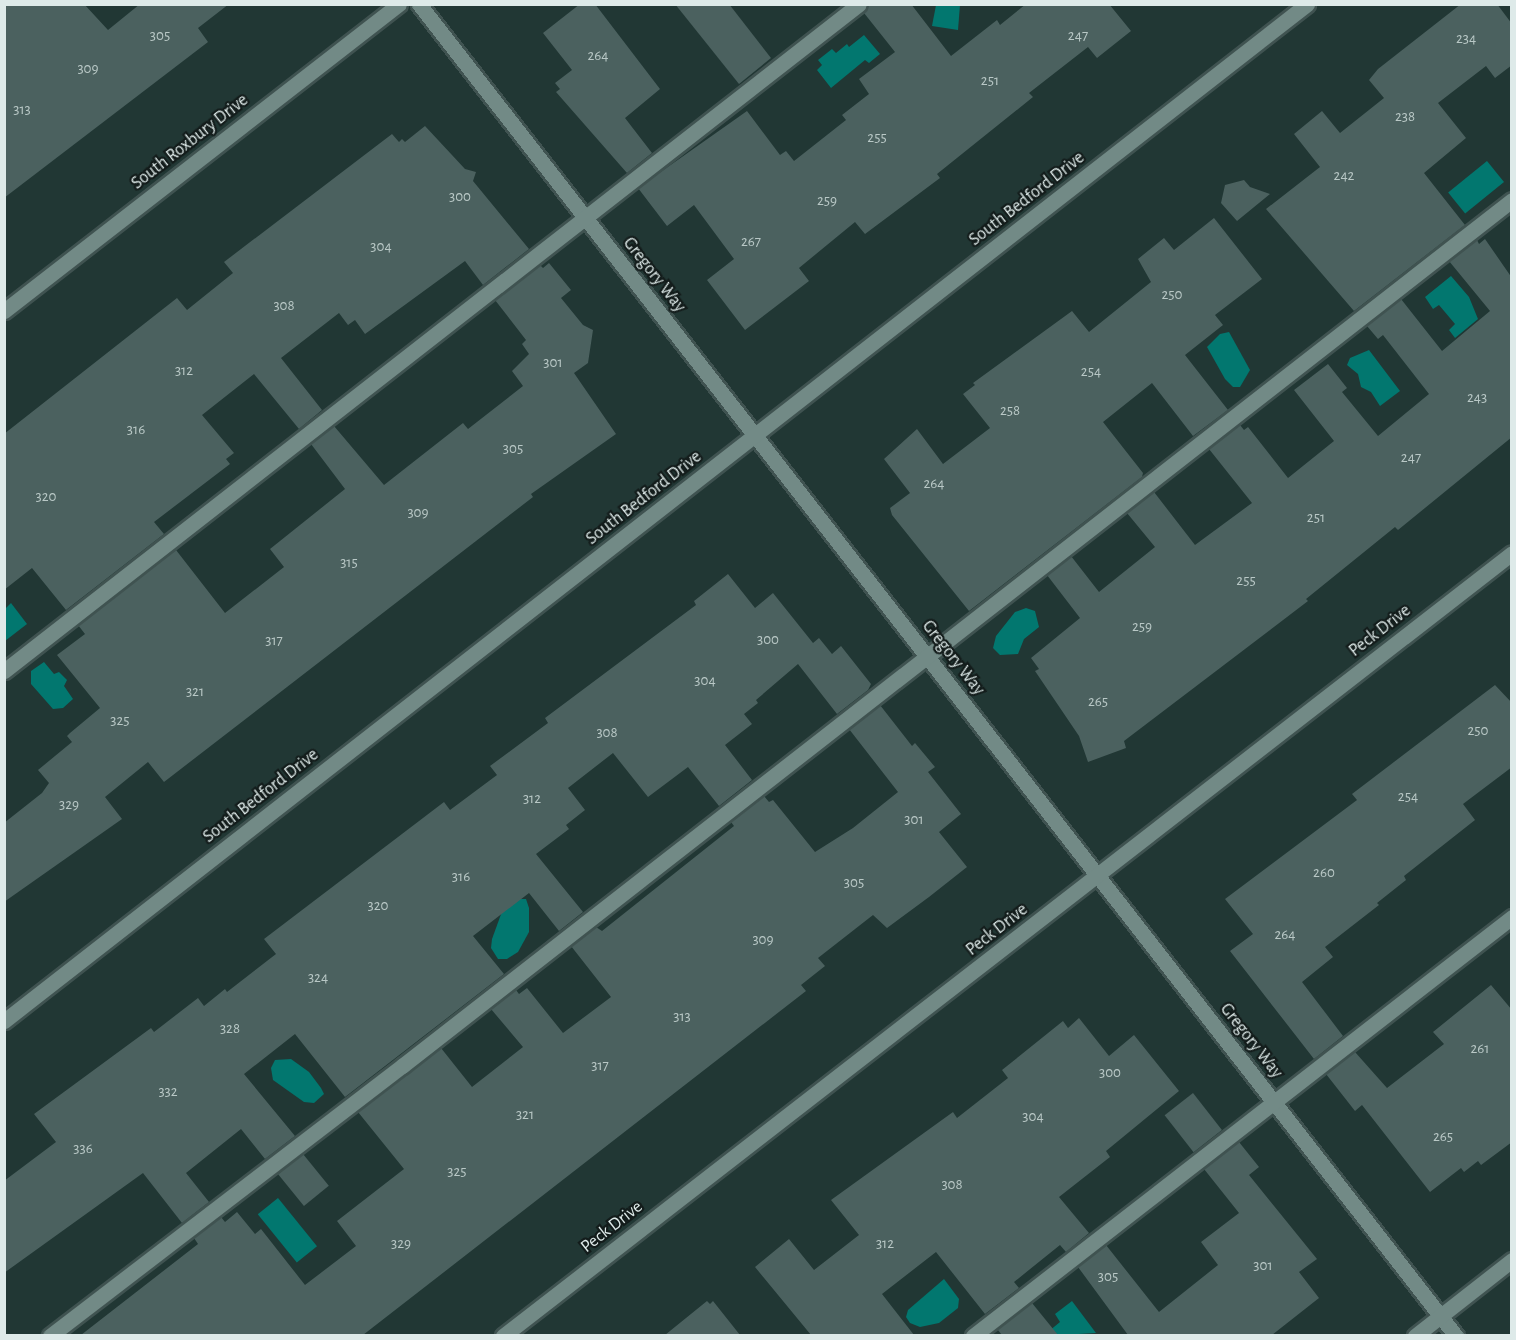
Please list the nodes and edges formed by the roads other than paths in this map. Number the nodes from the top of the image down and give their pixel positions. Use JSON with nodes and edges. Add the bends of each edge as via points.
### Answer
{"nodes":[{"id":1,"x":399,"y":4,"type":"edge"},
{"id":2,"x":419,"y":4,"type":"edge"},
{"id":3,"x":859,"y":4,"type":"edge"},
{"id":4,"x":1307,"y":4,"type":"edge"},
{"id":5,"x":1512,"y":200,"type":"edge"},
{"id":6,"x":585,"y":218,"type":"junction"},
{"id":7,"x":4,"y":311,"type":"edge"},
{"id":8,"x":755,"y":436,"type":"junction"},
{"id":9,"x":1512,"y":553,"type":"edge"},
{"id":10,"x":926,"y":656,"type":"junction"},
{"id":11,"x":4,"y":671,"type":"edge"},
{"id":12,"x":1098,"y":876,"type":"junction"},
{"id":13,"x":1512,"y":917,"type":"edge"},
{"id":14,"x":4,"y":1021,"type":"edge"},
{"id":15,"x":1275,"y":1103,"type":"junction"},
{"id":16,"x":1512,"y":1260,"type":"edge"},
{"id":17,"x":1440,"y":1316,"type":"junction"},
{"id":18,"x":50,"y":1335,"type":"edge"},
{"id":19,"x":503,"y":1335,"type":"edge"},
{"id":20,"x":973,"y":1335,"type":"edge"},
{"id":21,"x":1415,"y":1335,"type":"edge"},
{"id":22,"x":1455,"y":1335,"type":"edge"}],
"edges":[{"from":1,"to":7,"type":"street","name":"South Roxbury Drive"},
{"from":2,"to":6,"type":"street","name":"Gregory Way"},
{"from":3,"to":6,"type":"street"},
{"from":4,"to":8,"type":"street","name":"South Bedford Drive"},
{"from":5,"to":10,"type":"street"},
{"from":6,"to":8,"type":"street","name":"Gregory Way"},
{"from":6,"to":11,"type":"street"},
{"from":8,"to":10,"type":"street","name":"Gregory Way"},
{"from":8,"to":14,"type":"street","name":"South Bedford Drive"},
{"from":9,"to":12,"type":"street","name":"Peck Drive"},
{"from":10,"to":12,"type":"street","name":"Gregory Way"},
{"from":10,"to":18,"type":"street"},
{"from":12,"to":15,"type":"street","name":"Gregory Way"},
{"from":12,"to":19,"type":"street","name":"Peck Drive"},
{"from":13,"to":15,"type":"street"},
{"from":15,"to":17,"type":"street","name":"Gregory Way"},
{"from":15,"to":20,"type":"street"},
{"from":16,"to":17,"type":"street"},
{"from":17,"to":21,"type":"street"},
{"from":17,"to":22,"type":"street","name":"Gregory Way"}]}
